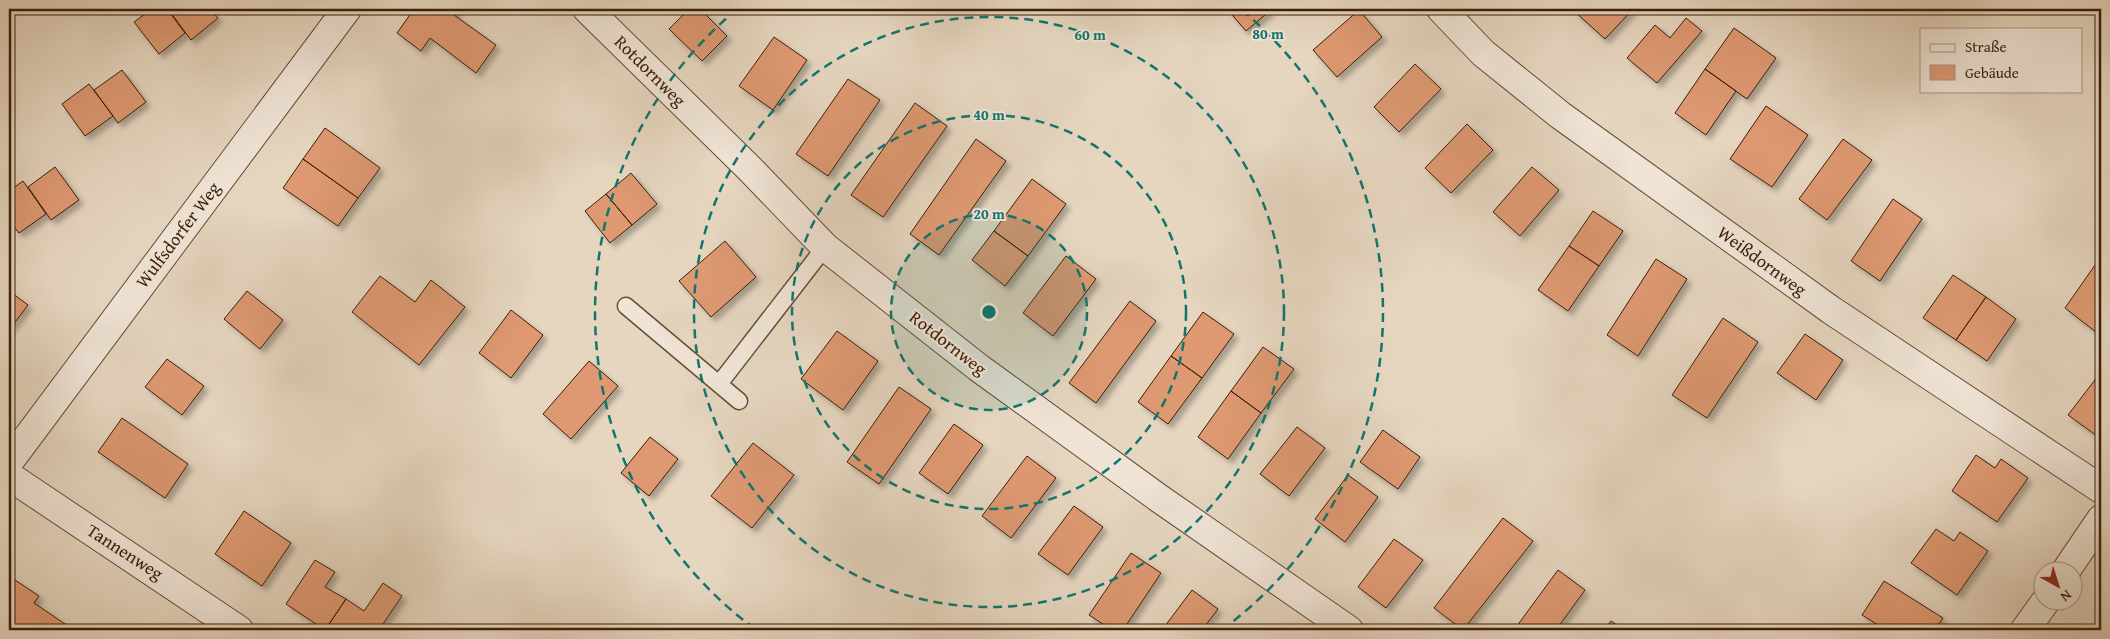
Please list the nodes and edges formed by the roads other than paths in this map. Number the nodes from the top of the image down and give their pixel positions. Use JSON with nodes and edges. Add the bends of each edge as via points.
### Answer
{"nodes":[{"id":1,"x":347,"y":9,"type":"edge"},
{"id":2,"x":587,"y":9,"type":"edge"},
{"id":3,"x":1441,"y":9,"type":"edge"},
{"id":4,"x":825,"y":247,"type":"junction"},
{"id":5,"x":626,"y":306,"type":"dead end"},
{"id":6,"x":719,"y":384,"type":"junction"},
{"id":7,"x":739,"y":400,"type":"dead end"},
{"id":8,"x":9,"y":462,"type":"edge"},
{"id":9,"x":9,"y":476,"type":"edge"},
{"id":10,"x":2101,"y":489,"type":"edge"},
{"id":11,"x":2101,"y":519,"type":"edge"},
{"id":12,"x":2072,"y":562,"type":"edge"},
{"id":13,"x":2038,"y":612,"type":"edge"},
{"id":14,"x":240,"y":630,"type":"edge"},
{"id":15,"x":1349,"y":630,"type":"edge"},
{"id":16,"x":2025,"y":630,"type":"edge"}],
"edges":[{"from":1,"to":8,"type":"street","name":"Wulfsdorfer Weg"},
{"from":2,"to":4,"type":"street","name":"Rotdornweg"},
{"from":3,"to":10,"type":"street","name":"Weißdornweg","via":[[1483,53],[1560,115],[1831,310]]},
{"from":4,"to":6,"type":"lane"},
{"from":4,"to":15,"type":"street","name":"Rotdornweg","via":[[980,368],[1160,499]]},
{"from":5,"to":6,"type":"lane"},
{"from":6,"to":7,"type":"lane"},
{"from":9,"to":14,"type":"street","name":"Tannenweg"},
{"from":11,"to":12,"type":"street"},
{"from":13,"to":16,"type":"street"}]}
